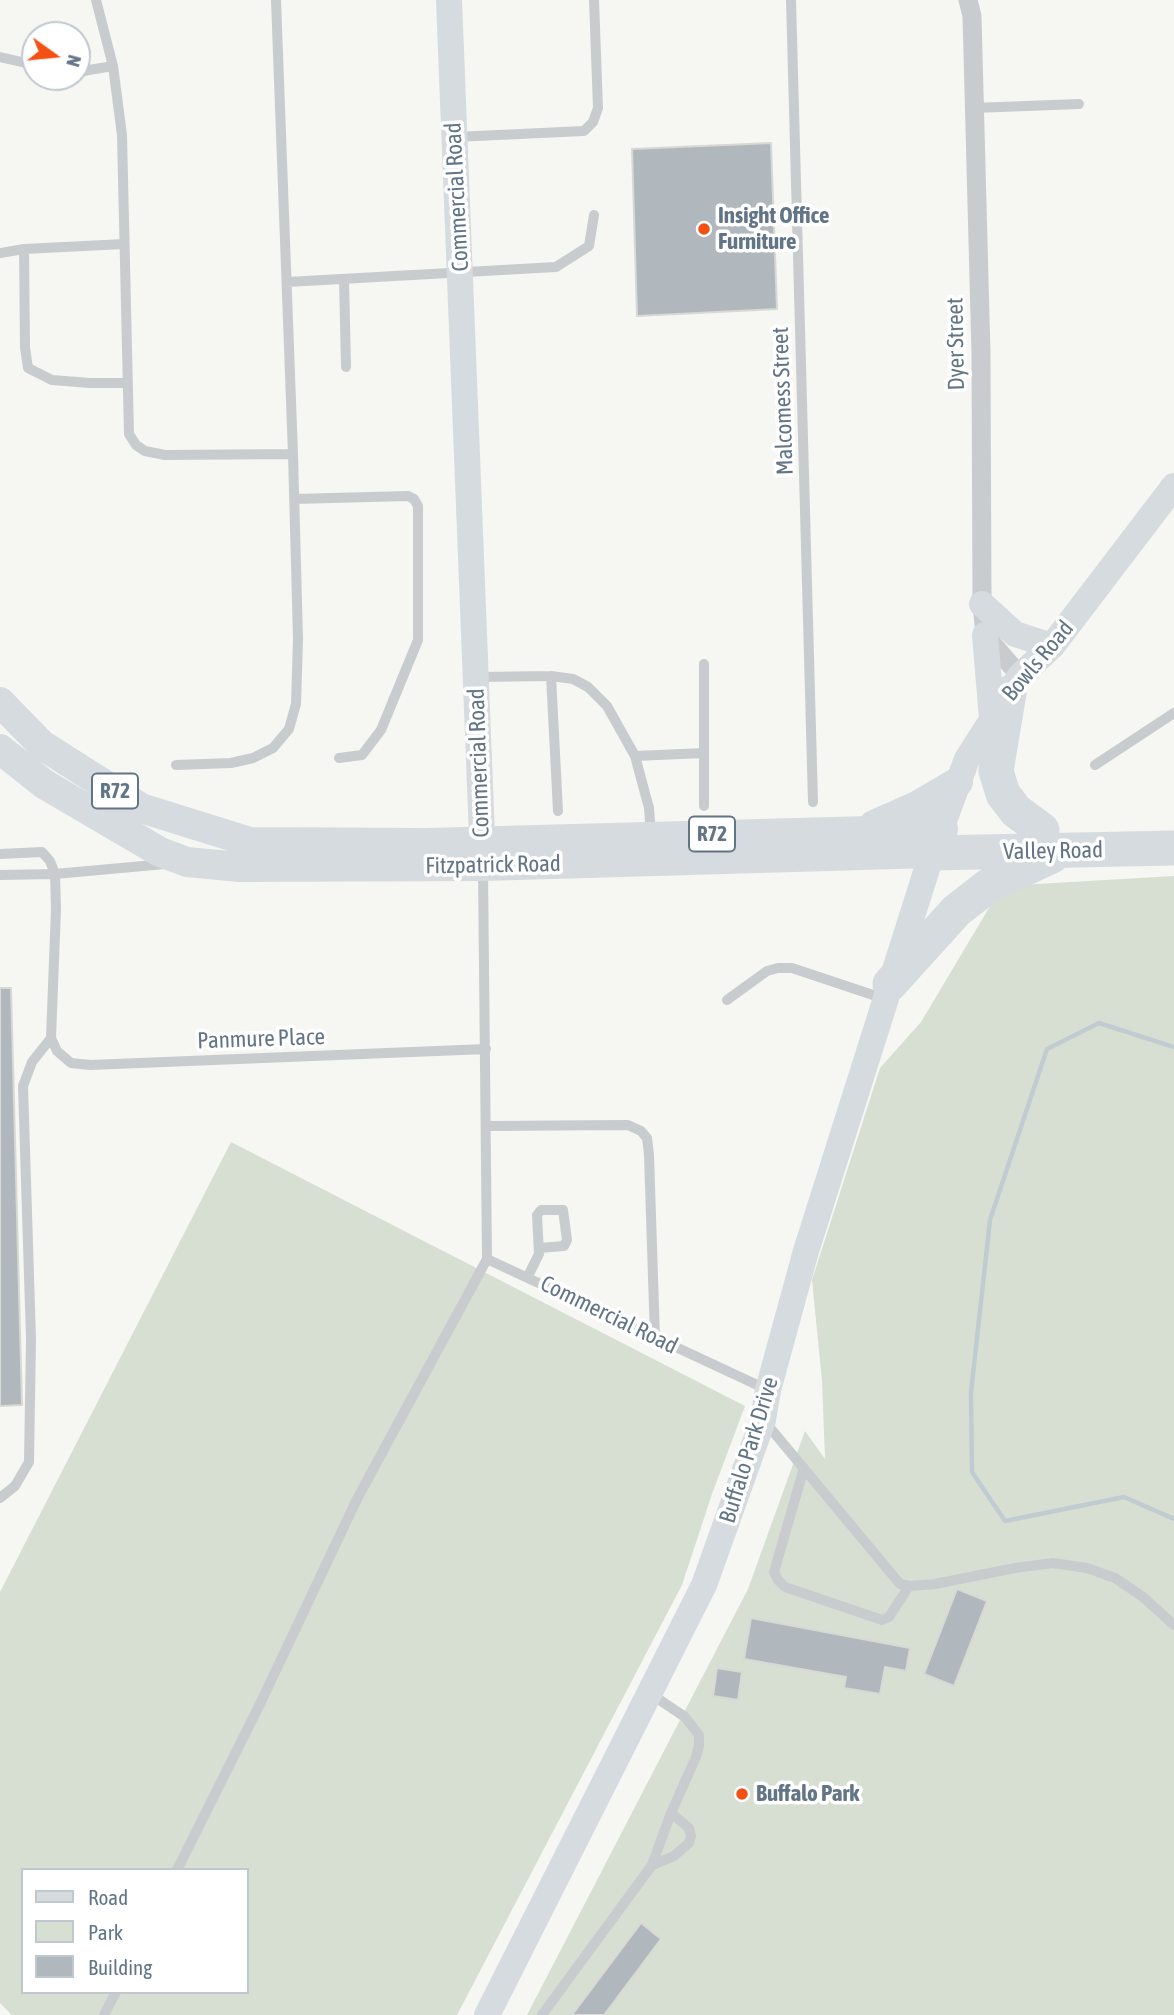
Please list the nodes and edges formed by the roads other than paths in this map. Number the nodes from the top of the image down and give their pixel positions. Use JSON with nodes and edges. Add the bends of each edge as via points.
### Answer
{"nodes":[{"id":1,"x":96,"y":0,"type":"edge"},
{"id":2,"x":275,"y":0,"type":"edge"},
{"id":3,"x":449,"y":0,"type":"edge"},
{"id":4,"x":594,"y":0,"type":"edge"},
{"id":5,"x":791,"y":0,"type":"edge"},
{"id":6,"x":968,"y":0,"type":"edge"},
{"id":7,"x":0,"y":57,"type":"edge"},
{"id":8,"x":21,"y":62,"type":"edge"},
{"id":9,"x":113,"y":66,"type":"junction"},
{"id":10,"x":91,"y":70,"type":"edge"},
{"id":11,"x":1079,"y":104,"type":"dead end"},
{"id":12,"x":974,"y":108,"type":"junction"},
{"id":13,"x":454,"y":137,"type":"junction"},
{"id":14,"x":594,"y":215,"type":"dead end"},
{"id":15,"x":124,"y":244,"type":"junction"},
{"id":16,"x":24,"y":249,"type":"junction"},
{"id":17,"x":0,"y":253,"type":"edge"},
{"id":18,"x":462,"y":272,"type":"junction"},
{"id":19,"x":344,"y":279,"type":"junction"},
{"id":20,"x":287,"y":282,"type":"junction"},
{"id":21,"x":346,"y":367,"type":"dead end"},
{"id":22,"x":127,"y":383,"type":"junction"},
{"id":23,"x":293,"y":454,"type":"junction"},
{"id":24,"x":1174,"y":486,"type":"edge"},
{"id":25,"x":295,"y":499,"type":"junction"},
{"id":26,"x":982,"y":604,"type":"junction"},
{"id":27,"x":985,"y":635,"type":"junction"},
{"id":28,"x":1052,"y":646,"type":"junction"},
{"id":29,"x":704,"y":664,"type":"dead end"},
{"id":30,"x":551,"y":676,"type":"junction"},
{"id":31,"x":476,"y":677,"type":"junction"},
{"id":32,"x":1007,"y":696,"type":"junction"},
{"id":33,"x":0,"y":702,"type":"edge"},
{"id":34,"x":1174,"y":713,"type":"edge"},
{"id":35,"x":0,"y":749,"type":"edge"},
{"id":36,"x":704,"y":753,"type":"junction"},
{"id":37,"x":635,"y":756,"type":"junction"},
{"id":38,"x":340,"y":758,"type":"dead end"},
{"id":39,"x":176,"y":765,"type":"dead end"},
{"id":40,"x":1095,"y":765,"type":"dead end"},
{"id":41,"x":958,"y":782,"type":"junction"},
{"id":42,"x":813,"y":802,"type":"dead end"},
{"id":43,"x":705,"y":806,"type":"dead end"},
{"id":44,"x":558,"y":811,"type":"dead end"},
{"id":45,"x":1174,"y":827,"type":"edge"},
{"id":46,"x":864,"y":829,"type":"junction"},
{"id":47,"x":652,"y":836,"type":"junction"},
{"id":48,"x":1053,"y":840,"type":"junction"},
{"id":49,"x":937,"y":841,"type":"junction"},
{"id":50,"x":1174,"y":848,"type":"edge"},
{"id":51,"x":0,"y":854,"type":"edge"},
{"id":52,"x":482,"y":854,"type":"junction"},
{"id":53,"x":187,"y":862,"type":"junction"},
{"id":54,"x":55,"y":874,"type":"junction"},
{"id":55,"x":0,"y":875,"type":"edge"},
{"id":56,"x":888,"y":992,"type":"junction"},
{"id":57,"x":727,"y":1000,"type":"dead end"},
{"id":58,"x":51,"y":1038,"type":"junction"},
{"id":59,"x":486,"y":1049,"type":"junction"},
{"id":60,"x":486,"y":1126,"type":"junction"},
{"id":61,"x":539,"y":1248,"type":"junction"},
{"id":62,"x":487,"y":1259,"type":"junction"},
{"id":63,"x":528,"y":1276,"type":"junction"},
{"id":64,"x":655,"y":1338,"type":"junction"},
{"id":65,"x":768,"y":1390,"type":"junction"},
{"id":66,"x":763,"y":1420,"type":"junction"},
{"id":67,"x":804,"y":1468,"type":"junction"},
{"id":68,"x":0,"y":1498,"type":"edge"},
{"id":69,"x":909,"y":1586,"type":"junction"},
{"id":70,"x":1174,"y":1625,"type":"edge"},
{"id":71,"x":650,"y":1694,"type":"junction"},
{"id":72,"x":671,"y":1813,"type":"junction"},
{"id":73,"x":652,"y":1865,"type":"junction"},
{"id":74,"x":178,"y":1868,"type":"edge"},
{"id":75,"x":115,"y":1994,"type":"edge"},
{"id":76,"x":104,"y":2015,"type":"edge"},
{"id":77,"x":487,"y":2015,"type":"edge"},
{"id":78,"x":542,"y":2015,"type":"edge"}],
"edges":[{"from":1,"to":9,"type":"lane"},
{"from":2,"to":20,"type":"lane"},
{"from":3,"to":13,"type":"street","name":"Commercial Road"},
{"from":4,"to":13,"type":"lane","via":[[598,108],[584,131]]},
{"from":5,"to":42,"type":"lane","name":"Malcomess Street"},
{"from":6,"to":12,"type":"street","name":"Dyer Street"},
{"from":7,"to":8,"type":"lane"},
{"from":9,"to":10,"type":"lane"},
{"from":9,"to":15,"type":"lane","via":[[122,135]]},
{"from":11,"to":12,"type":"lane"},
{"from":12,"to":26,"type":"street","name":"Dyer Street"},
{"from":13,"to":18,"type":"street","name":"Commercial Road"},
{"from":14,"to":18,"type":"lane","via":[[589,246],[556,267]]},
{"from":15,"to":16,"type":"lane"},
{"from":15,"to":22,"type":"lane"},
{"from":16,"to":17,"type":"lane"},
{"from":16,"to":22,"type":"lane","via":[[28,368],[52,380]]},
{"from":18,"to":19,"type":"lane"},
{"from":18,"to":31,"type":"street","name":"Commercial Road"},
{"from":19,"to":20,"type":"lane"},
{"from":19,"to":21,"type":"lane"},
{"from":20,"to":23,"type":"lane"},
{"from":22,"to":23,"type":"lane","via":[[129,434],[145,452]]},
{"from":23,"to":25,"type":"lane"},
{"from":24,"to":28,"type":"street","name":"Bowls Road"},
{"from":25,"to":38,"type":"lane","via":[[400,495],[414,499],[418,506],[418,640],[381,730],[362,755]]},
{"from":25,"to":39,"type":"lane","via":[[298,639],[296,704],[289,729],[273,748],[253,758]]},
{"from":26,"to":27,"type":"street","name":"Dyer Street"},
{"from":26,"to":28,"type":"street","via":[[1015,634]]},
{"from":27,"to":32,"type":"street"},
{"from":27,"to":32,"type":"street"},
{"from":28,"to":32,"type":"street","name":"Bowls Road"},
{"from":29,"to":36,"type":"lane"},
{"from":30,"to":31,"type":"lane"},
{"from":30,"to":37,"type":"lane","via":[[588,687],[607,706]]},
{"from":30,"to":44,"type":"lane"},
{"from":31,"to":52,"type":"street","name":"Commercial Road"},
{"from":32,"to":41,"type":"street","name":"Bowls Road"},
{"from":32,"to":48,"type":"highway","via":[[996,771],[1003,794],[1016,811]]},
{"from":33,"to":52,"type":"main road","name":"Fitzpatrick Road","number":"R72","via":[[42,745],[141,808],[250,842],[426,843]]},
{"from":34,"to":40,"type":"lane"},
{"from":35,"to":53,"type":"main road","number":"R72","via":[[44,784],[160,852]]},
{"from":36,"to":37,"type":"lane"},
{"from":36,"to":43,"type":"lane"},
{"from":37,"to":47,"type":"lane"},
{"from":41,"to":46,"type":"main road"},
{"from":41,"to":49,"type":"street","name":"Bowls Road"},
{"from":45,"to":48,"type":"highway","name":"Valley Road","number":"R72"},
{"from":46,"to":47,"type":"main road","name":"Fitzpatrick Road","number":"R72"},
{"from":46,"to":49,"type":"main road","name":"Fitzpatrick Road","number":"R72"},
{"from":47,"to":52,"type":"main road","name":"Fitzpatrick Road","number":"R72"},
{"from":48,"to":49,"type":"highway","name":"Valley Road","number":"R72"},
{"from":48,"to":50,"type":"highway","name":"Valley Road","number":"R72"},
{"from":48,"to":56,"type":"highway","via":[[956,911]]},
{"from":49,"to":52,"type":"main road","name":"Fitzpatrick Road","number":"R72"},
{"from":49,"to":56,"type":"street","name":"Buffalo Park Drive"},
{"from":51,"to":54,"type":"lane","via":[[42,852]]},
{"from":52,"to":53,"type":"main road","name":"Fitzpatrick Road","number":"R72","via":[[240,867]]},
{"from":52,"to":59,"type":"lane","name":"Commercial Road"},
{"from":53,"to":54,"type":"lane","name":"Fitzpatrick Road"},
{"from":54,"to":55,"type":"lane","name":"Fitzpatrick Road"},
{"from":54,"to":58,"type":"lane"},
{"from":56,"to":57,"type":"lane","via":[[778,968]]},
{"from":56,"to":65,"type":"street","name":"Buffalo Park Drive","via":[[806,1251]]},
{"from":58,"to":59,"type":"lane","name":"Panmure Place","via":[[71,1063],[90,1065]]},
{"from":58,"to":68,"type":"lane","via":[[32,1062],[23,1086],[31,1339],[29,1462],[15,1486]]},
{"from":59,"to":60,"type":"lane","name":"Commercial Road"},
{"from":60,"to":62,"type":"lane","name":"Commercial Road"},
{"from":60,"to":64,"type":"lane","via":[[628,1125],[641,1131],[649,1155]]},
{"from":61,"to":61,"type":"lane","via":[[539,1212],[563,1210],[566,1243],[561,1248]]},
{"from":61,"to":63,"type":"lane"},
{"from":62,"to":63,"type":"lane","name":"Commercial Road"},
{"from":62,"to":74,"type":"lane","via":[[358,1499]]},
{"from":63,"to":64,"type":"lane","name":"Commercial Road"},
{"from":64,"to":65,"type":"lane","name":"Commercial Road"},
{"from":65,"to":66,"type":"street","name":"Buffalo Park Drive"},
{"from":66,"to":67,"type":"lane"},
{"from":66,"to":71,"type":"street","name":"Buffalo Park Drive","via":[[704,1585]]},
{"from":67,"to":69,"type":"lane","via":[[888,1573]]},
{"from":67,"to":69,"type":"lane","via":[[774,1572],[778,1580],[785,1587],[881,1620]]},
{"from":69,"to":70,"type":"lane","via":[[1053,1563],[1087,1568],[1115,1578]]},
{"from":71,"to":72,"type":"lane","via":[[685,1717],[699,1735],[696,1757]]},
{"from":71,"to":77,"type":"street","name":"Buffalo Park Drive"},
{"from":72,"to":73,"type":"lane"},
{"from":72,"to":73,"type":"lane","via":[[689,1829],[690,1843]]},
{"from":73,"to":78,"type":"lane"},
{"from":75,"to":76,"type":"lane"}]}
